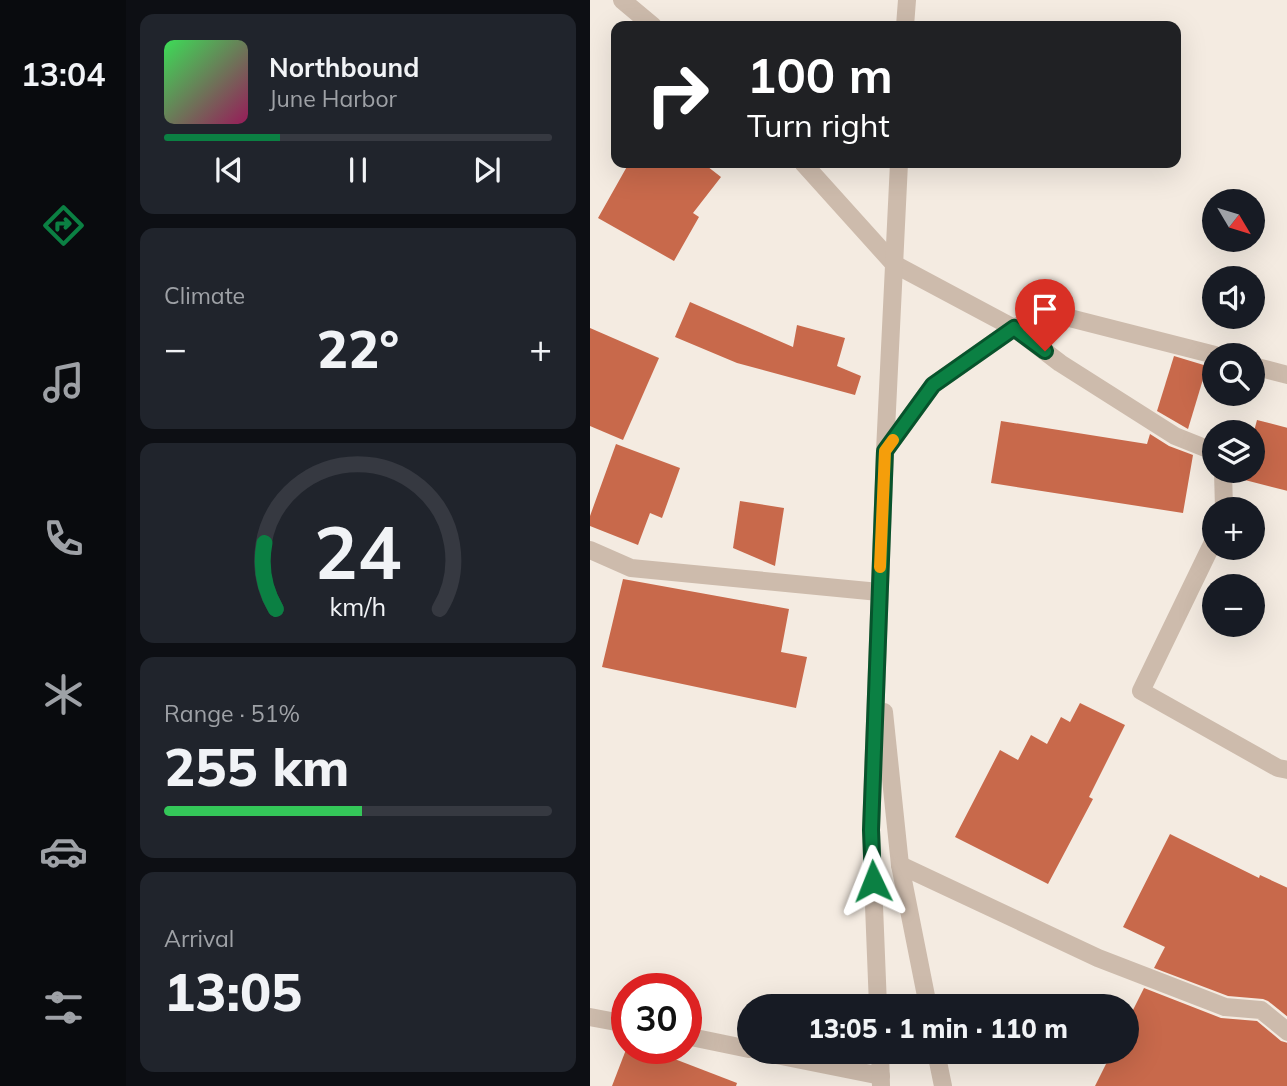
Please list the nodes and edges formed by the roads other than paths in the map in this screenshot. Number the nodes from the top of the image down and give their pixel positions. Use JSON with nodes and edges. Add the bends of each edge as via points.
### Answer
{"nodes":[{"id":1,"x":622,"y":0,"type":"edge"},
{"id":2,"x":907,"y":0,"type":"edge"},
{"id":3,"x":647,"y":21,"type":"edge"},
{"id":4,"x":906,"y":21,"type":"edge"},
{"id":5,"x":808,"y":168,"type":"edge"},
{"id":6,"x":899,"y":168,"type":"edge"},
{"id":7,"x":894,"y":264,"type":"junction"},
{"id":8,"x":1014,"y":328,"type":"junction"},
{"id":9,"x":1202,"y":352,"type":"edge"},
{"id":10,"x":1265,"y":369,"type":"edge"},
{"id":11,"x":1287,"y":375,"type":"edge"},
{"id":12,"x":1202,"y":447,"type":"edge"},
{"id":13,"x":885,"y":451,"type":"junction"},
{"id":14,"x":590,"y":550,"type":"edge"},
{"id":15,"x":1204,"y":560,"type":"edge"},
{"id":16,"x":879,"y":592,"type":"junction"},
{"id":17,"x":877,"y":650,"type":"junction"},
{"id":18,"x":1287,"y":770,"type":"edge"},
{"id":19,"x":900,"y":865,"type":"junction"},
{"id":20,"x":878,"y":994,"type":"edge"},
{"id":21,"x":926,"y":994,"type":"edge"},
{"id":22,"x":590,"y":1017,"type":"edge"},
{"id":23,"x":611,"y":1021,"type":"edge"},
{"id":24,"x":1287,"y":1032,"type":"edge"},
{"id":25,"x":702,"y":1039,"type":"edge"},
{"id":26,"x":737,"y":1047,"type":"edge"},
{"id":27,"x":811,"y":1064,"type":"edge"},
{"id":28,"x":938,"y":1064,"type":"edge"},
{"id":29,"x":881,"y":1081,"type":"edge"},
{"id":30,"x":943,"y":1086,"type":"edge"}],
"edges":[{"from":1,"to":3,"type":"street"},
{"from":2,"to":4,"type":"street"},
{"from":5,"to":7,"type":"street"},
{"from":6,"to":7,"type":"street"},
{"from":7,"to":8,"type":"street"},
{"from":7,"to":13,"type":"street"},
{"from":8,"to":9,"type":"street","via":[[1046,312]]},
{"from":8,"to":12,"type":"street","via":[[1175,436]]},
{"from":8,"to":13,"type":"street","via":[[933,385]]},
{"from":10,"to":11,"type":"street"},
{"from":13,"to":16,"type":"street"},
{"from":14,"to":16,"type":"street","via":[[631,568]]},
{"from":15,"to":18,"type":"street","via":[[1141,691]]},
{"from":16,"to":17,"type":"street"},
{"from":17,"to":19,"type":"street"},
{"from":17,"to":20,"type":"street","via":[[871,830]]},
{"from":19,"to":21,"type":"street"},
{"from":19,"to":24,"type":"street","via":[[1098,958],[1225,1007],[1261,1010]]},
{"from":22,"to":23,"type":"street"},
{"from":25,"to":26,"type":"street"},
{"from":27,"to":29,"type":"street"},
{"from":28,"to":30,"type":"street"}]}
